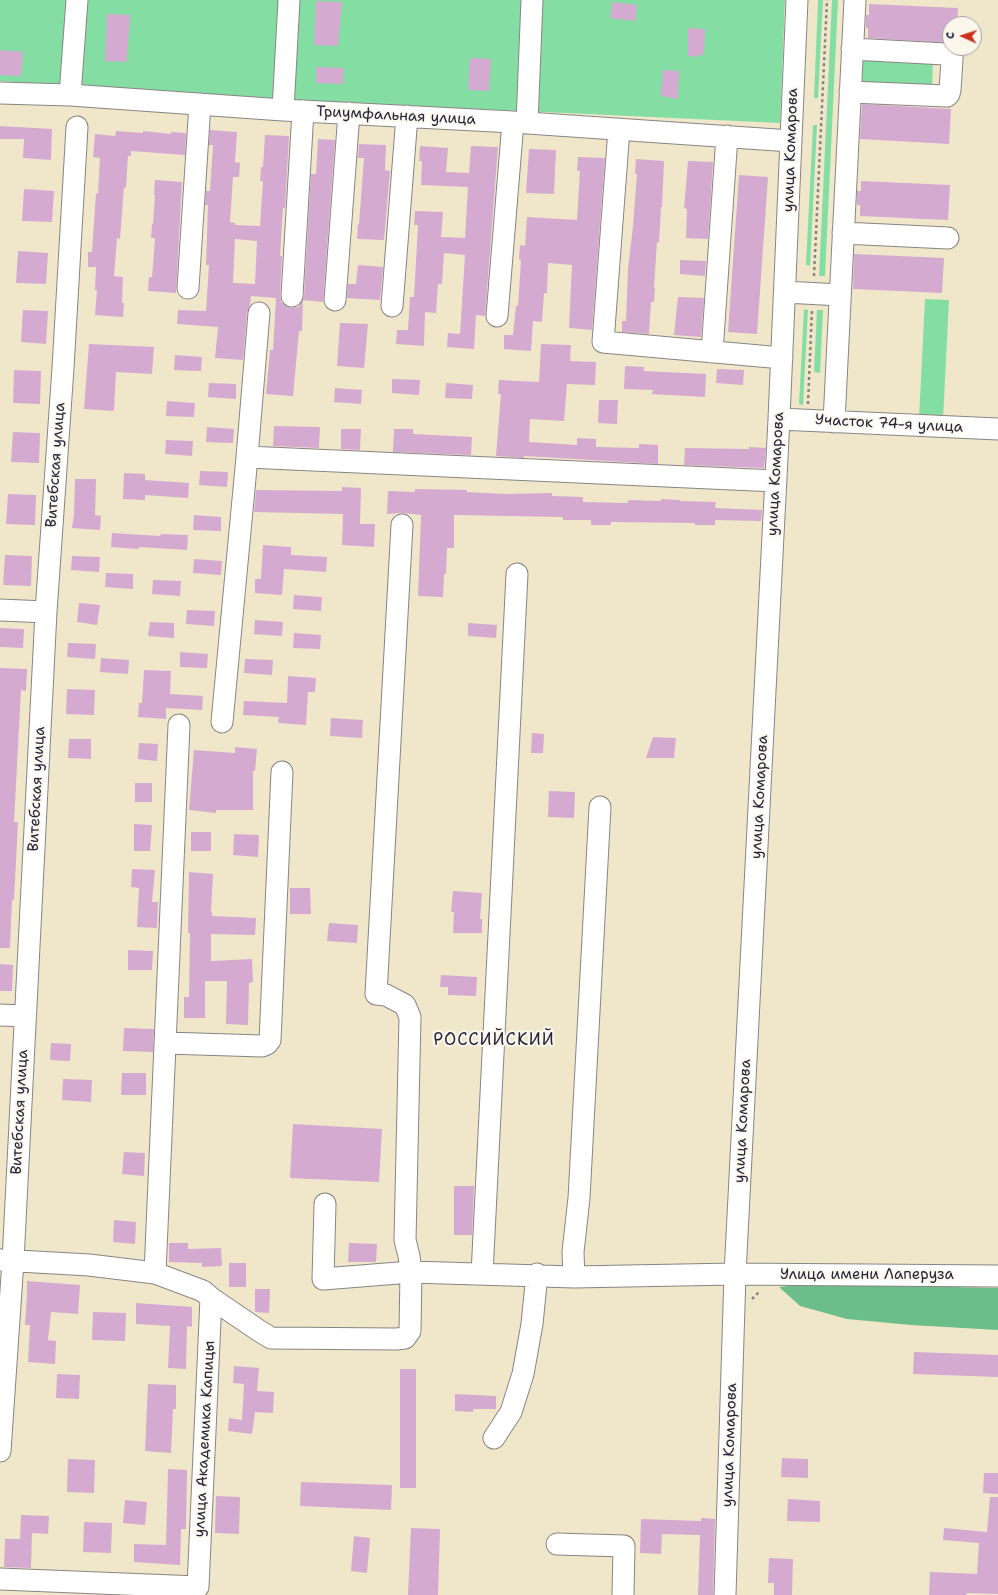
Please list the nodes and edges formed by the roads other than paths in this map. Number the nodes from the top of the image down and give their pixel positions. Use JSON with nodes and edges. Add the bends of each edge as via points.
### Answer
{"nodes":[{"id":1,"x":77,"y":0,"type":"edge"},
{"id":2,"x":289,"y":0,"type":"edge"},
{"id":3,"x":532,"y":0,"type":"edge"},
{"id":4,"x":797,"y":0,"type":"edge"},
{"id":5,"x":855,"y":0,"type":"edge"},
{"id":6,"x":852,"y":49,"type":"junction"},
{"id":7,"x":850,"y":92,"type":"junction"},
{"id":8,"x":0,"y":93,"type":"edge"},
{"id":9,"x":70,"y":95,"type":"junction"},
{"id":10,"x":200,"y":104,"type":"junction"},
{"id":11,"x":293,"y":110,"type":"junction"},
{"id":12,"x":349,"y":113,"type":"junction"},
{"id":13,"x":407,"y":116,"type":"junction"},
{"id":14,"x":520,"y":122,"type":"junction"},
{"id":15,"x":77,"y":126,"type":"dead end"},
{"id":16,"x":619,"y":129,"type":"junction"},
{"id":17,"x":727,"y":136,"type":"junction"},
{"id":18,"x":791,"y":141,"type":"junction"},
{"id":19,"x":843,"y":233,"type":"junction"},
{"id":20,"x":948,"y":238,"type":"dead end"},
{"id":21,"x":188,"y":288,"type":"dead end"},
{"id":22,"x":784,"y":292,"type":"junction"},
{"id":23,"x":840,"y":295,"type":"junction"},
{"id":24,"x":292,"y":296,"type":"dead end"},
{"id":25,"x":335,"y":300,"type":"dead end"},
{"id":26,"x":392,"y":306,"type":"dead end"},
{"id":27,"x":258,"y":313,"type":"dead end"},
{"id":28,"x":497,"y":316,"type":"dead end"},
{"id":29,"x":712,"y":352,"type":"junction"},
{"id":30,"x":782,"y":358,"type":"junction"},
{"id":31,"x":779,"y":419,"type":"junction"},
{"id":32,"x":834,"y":422,"type":"junction"},
{"id":33,"x":998,"y":429,"type":"edge"},
{"id":34,"x":247,"y":457,"type":"junction"},
{"id":35,"x":776,"y":481,"type":"junction"},
{"id":36,"x":402,"y":525,"type":"dead end"},
{"id":37,"x":517,"y":574,"type":"dead end"},
{"id":38,"x":0,"y":610,"type":"edge"},
{"id":39,"x":46,"y":612,"type":"junction"},
{"id":40,"x":222,"y":722,"type":"dead end"},
{"id":41,"x":179,"y":725,"type":"dead end"},
{"id":42,"x":282,"y":772,"type":"dead end"},
{"id":43,"x":600,"y":807,"type":"dead end"},
{"id":44,"x":0,"y":1015,"type":"edge"},
{"id":45,"x":24,"y":1016,"type":"junction"},
{"id":46,"x":166,"y":1043,"type":"junction"},
{"id":47,"x":325,"y":1204,"type":"dead end"},
{"id":48,"x":6,"y":1261,"type":"edge"},
{"id":49,"x":411,"y":1272,"type":"junction"},
{"id":50,"x":155,"y":1273,"type":"junction"},
{"id":51,"x":482,"y":1274,"type":"junction"},
{"id":52,"x":537,"y":1274,"type":"junction"},
{"id":53,"x":736,"y":1274,"type":"junction"},
{"id":54,"x":998,"y":1276,"type":"edge"},
{"id":55,"x":574,"y":1277,"type":"junction"},
{"id":56,"x":211,"y":1298,"type":"junction"},
{"id":57,"x":494,"y":1438,"type":"dead end"},
{"id":58,"x":0,"y":1451,"type":"edge"},
{"id":59,"x":557,"y":1544,"type":"dead end"},
{"id":60,"x":0,"y":1579,"type":"edge"},
{"id":61,"x":623,"y":1595,"type":"edge"},
{"id":62,"x":725,"y":1595,"type":"edge"}],
"edges":[{"from":1,"to":9,"type":"street"},
{"from":2,"to":11,"type":"street"},
{"from":3,"to":14,"type":"street"},
{"from":4,"to":18,"type":"street","name":"улица Комарова"},
{"from":5,"to":6,"type":"street"},
{"from":6,"to":7,"type":"street"},
{"from":6,"to":7,"type":"street","via":[[946,54],[952,56],[952,60],[950,90],[947,96]]},
{"from":7,"to":19,"type":"street"},
{"from":8,"to":9,"type":"street","name":"Триумфальная улица"},
{"from":9,"to":10,"type":"street","name":"Триумфальная улица"},
{"from":10,"to":11,"type":"street","name":"Триумфальная улица"},
{"from":10,"to":21,"type":"street"},
{"from":11,"to":12,"type":"street","name":"Триумфальная улица"},
{"from":11,"to":24,"type":"street"},
{"from":12,"to":13,"type":"street","name":"Триумфальная улица"},
{"from":12,"to":25,"type":"street"},
{"from":13,"to":14,"type":"street","name":"Триумфальная улица"},
{"from":13,"to":26,"type":"street"},
{"from":14,"to":16,"type":"street","name":"Триумфальная улица"},
{"from":14,"to":28,"type":"street"},
{"from":15,"to":39,"type":"street","name":"Витебская улица"},
{"from":16,"to":17,"type":"street","name":"Триумфальная улица"},
{"from":16,"to":29,"type":"street","via":[[603,342]]},
{"from":17,"to":18,"type":"street","name":"Триумфальная улица"},
{"from":17,"to":29,"type":"street"},
{"from":18,"to":22,"type":"street","name":"улица Комарова"},
{"from":19,"to":20,"type":"street"},
{"from":19,"to":23,"type":"street"},
{"from":22,"to":23,"type":"street"},
{"from":22,"to":30,"type":"street","name":"улица Комарова"},
{"from":23,"to":32,"type":"street"},
{"from":27,"to":34,"type":"street"},
{"from":29,"to":30,"type":"street"},
{"from":30,"to":31,"type":"street","name":"улица Комарова"},
{"from":31,"to":32,"type":"street","name":"Участок 74-я улица"},
{"from":31,"to":35,"type":"street","name":"улица Комарова"},
{"from":32,"to":33,"type":"street","name":"Участок 74-я улица"},
{"from":34,"to":35,"type":"street"},
{"from":34,"to":40,"type":"street"},
{"from":35,"to":53,"type":"street","name":"улица Комарова"},
{"from":36,"to":49,"type":"street","via":[[376,994],[386,995],[405,1005],[410,1017],[405,1240]]},
{"from":37,"to":51,"type":"street"},
{"from":38,"to":39,"type":"street"},
{"from":39,"to":45,"type":"street","name":"Витебская улица"},
{"from":41,"to":46,"type":"street"},
{"from":42,"to":46,"type":"street","via":[[270,1040],[262,1046]]},
{"from":43,"to":55,"type":"street","via":[[579,1198],[573,1252]]},
{"from":44,"to":45,"type":"street"},
{"from":45,"to":48,"type":"street","name":"Витебская улица"},
{"from":46,"to":50,"type":"street"},
{"from":47,"to":49,"type":"street","name":"Улица имени Лаперуза","via":[[323,1279]]},
{"from":48,"to":50,"type":"street","via":[[89,1265]]},
{"from":48,"to":58,"type":"street","name":"Витебская улица"},
{"from":49,"to":51,"type":"street","name":"Улица имени Лаперуза"},
{"from":49,"to":56,"type":"street","via":[[410,1331],[405,1338],[271,1338]]},
{"from":50,"to":56,"type":"street","via":[[202,1291]]},
{"from":51,"to":52,"type":"street","name":"Улица имени Лаперуза"},
{"from":52,"to":55,"type":"street","name":"Улица имени Лаперуза"},
{"from":52,"to":57,"type":"street","via":[[523,1374],[511,1412]]},
{"from":53,"to":54,"type":"street","name":"Улица имени Лаперуза"},
{"from":53,"to":55,"type":"street","name":"Улица имени Лаперуза"},
{"from":53,"to":62,"type":"street","name":"улица Комарова"},
{"from":56,"to":60,"type":"street","name":"улица Академика Капицы","via":[[198,1587]]},
{"from":59,"to":61,"type":"street","via":[[624,1546]]}]}
